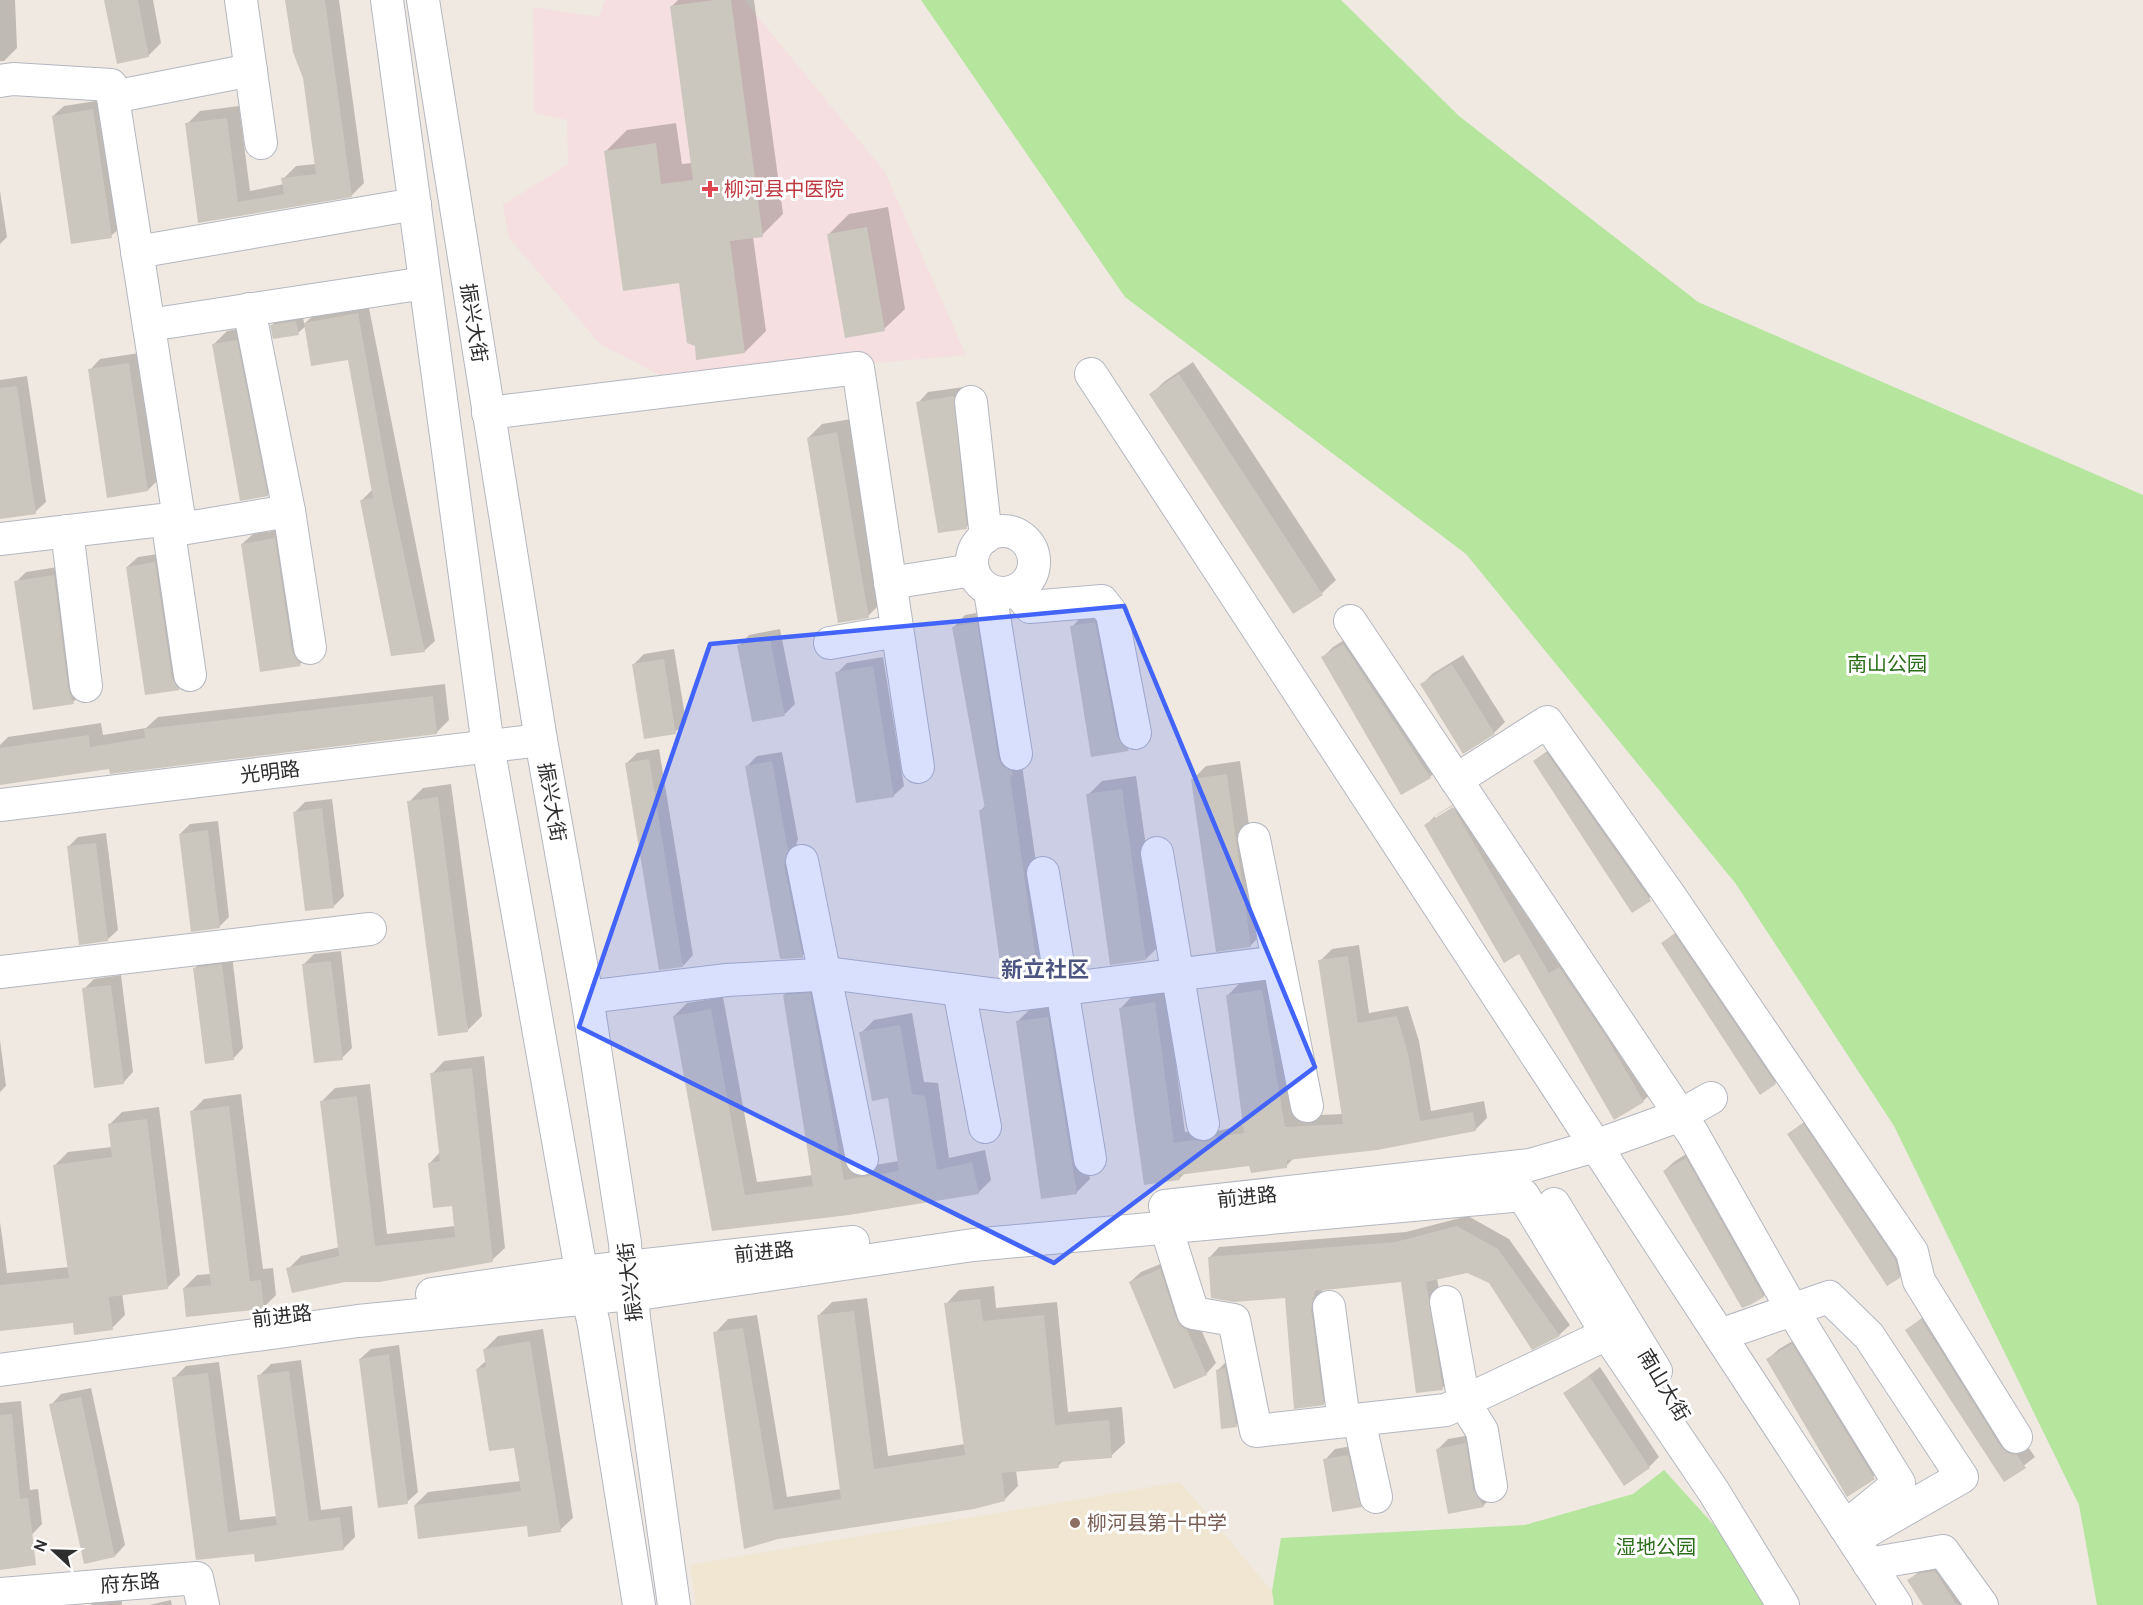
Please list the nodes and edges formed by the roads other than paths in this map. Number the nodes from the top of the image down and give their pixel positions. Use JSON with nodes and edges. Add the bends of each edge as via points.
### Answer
{"nodes":[{"id":1,"x":241,"y":0,"type":"edge"},
{"id":2,"x":387,"y":0,"type":"edge"},
{"id":3,"x":423,"y":0,"type":"edge"},
{"id":4,"x":251,"y":70,"type":"junction"},
{"id":5,"x":0,"y":81,"type":"edge"},
{"id":6,"x":113,"y":96,"type":"junction"},
{"id":7,"x":261,"y":142,"type":"dead end"},
{"id":8,"x":415,"y":204,"type":"junction"},
{"id":9,"x":137,"y":252,"type":"junction"},
{"id":10,"x":425,"y":283,"type":"junction"},
{"id":11,"x":249,"y":309,"type":"junction"},
{"id":12,"x":149,"y":324,"type":"junction"},
{"id":13,"x":1091,"y":374,"type":"dead end"},
{"id":14,"x":971,"y":402,"type":"dead end"},
{"id":15,"x":488,"y":413,"type":"junction"},
{"id":16,"x":289,"y":511,"type":"junction"},
{"id":17,"x":173,"y":518,"type":"junction"},
{"id":18,"x":67,"y":531,"type":"junction"},
{"id":19,"x":986,"y":537,"type":"junction"},
{"id":20,"x":0,"y":539,"type":"edge"},
{"id":21,"x":890,"y":583,"type":"junction"},
{"id":22,"x":994,"y":583,"type":"junction"},
{"id":23,"x":1350,"y":621,"type":"dead end"},
{"id":24,"x":897,"y":631,"type":"junction"},
{"id":25,"x":830,"y":643,"type":"dead end"},
{"id":26,"x":310,"y":648,"type":"dead end"},
{"id":27,"x":190,"y":675,"type":"dead end"},
{"id":28,"x":86,"y":686,"type":"dead end"},
{"id":29,"x":1135,"y":733,"type":"dead end"},
{"id":30,"x":540,"y":740,"type":"junction"},
{"id":31,"x":488,"y":746,"type":"junction"},
{"id":32,"x":1016,"y":754,"type":"dead end"},
{"id":33,"x":918,"y":767,"type":"dead end"},
{"id":34,"x":1456,"y":780,"type":"junction"},
{"id":35,"x":0,"y":805,"type":"edge"},
{"id":36,"x":1254,"y":839,"type":"dead end"},
{"id":37,"x":1157,"y":853,"type":"dead end"},
{"id":38,"x":802,"y":861,"type":"dead end"},
{"id":39,"x":1043,"y":873,"type":"dead end"},
{"id":40,"x":370,"y":929,"type":"dead end"},
{"id":41,"x":1278,"y":962,"type":"junction"},
{"id":42,"x":0,"y":972,"type":"edge"},
{"id":43,"x":825,"y":975,"type":"junction"},
{"id":44,"x":1178,"y":975,"type":"junction"},
{"id":45,"x":1063,"y":989,"type":"junction"},
{"id":46,"x":959,"y":990,"type":"junction"},
{"id":47,"x":587,"y":997,"type":"junction"},
{"id":48,"x":1710,"y":1098,"type":"dead end"},
{"id":49,"x":1307,"y":1106,"type":"dead end"},
{"id":50,"x":1681,"y":1115,"type":"junction"},
{"id":51,"x":1203,"y":1124,"type":"dead end"},
{"id":52,"x":985,"y":1127,"type":"dead end"},
{"id":53,"x":1595,"y":1146,"type":"junction"},
{"id":54,"x":862,"y":1160,"type":"dead end"},
{"id":55,"x":1090,"y":1160,"type":"dead end"},
{"id":56,"x":1530,"y":1165,"type":"junction"},
{"id":57,"x":1523,"y":1195,"type":"joint"},
{"id":58,"x":1167,"y":1227,"type":"junction"},
{"id":59,"x":629,"y":1281,"type":"junction"},
{"id":60,"x":585,"y":1285,"type":"junction"},
{"id":61,"x":1446,"y":1302,"type":"dead end"},
{"id":62,"x":1329,"y":1307,"type":"dead end"},
{"id":63,"x":1793,"y":1311,"type":"junction"},
{"id":64,"x":1607,"y":1334,"type":"junction"},
{"id":65,"x":1720,"y":1335,"type":"junction"},
{"id":66,"x":0,"y":1352,"type":"edge"},
{"id":67,"x":0,"y":1370,"type":"edge"},
{"id":68,"x":1464,"y":1402,"type":"junction"},
{"id":69,"x":1352,"y":1421,"type":"junction"},
{"id":70,"x":2016,"y":1437,"type":"dead end"},
{"id":71,"x":1491,"y":1486,"type":"dead end"},
{"id":72,"x":1376,"y":1497,"type":"dead end"},
{"id":73,"x":1856,"y":1544,"type":"junction"},
{"id":74,"x":0,"y":1594,"type":"edge"},
{"id":75,"x":203,"y":1605,"type":"edge"},
{"id":76,"x":639,"y":1605,"type":"edge"},
{"id":77,"x":674,"y":1605,"type":"edge"},
{"id":78,"x":1783,"y":1605,"type":"edge"},
{"id":79,"x":1799,"y":1605,"type":"edge"},
{"id":80,"x":1896,"y":1605,"type":"edge"},
{"id":81,"x":1982,"y":1605,"type":"edge"}],
"edges":[{"from":1,"to":4,"type":"street"},
{"from":2,"to":8,"type":"street","name":"振兴大街"},
{"from":3,"to":15,"type":"street","name":"振兴大街"},
{"from":4,"to":6,"type":"street"},
{"from":4,"to":7,"type":"street"},
{"from":5,"to":6,"type":"street","via":[[111,85]]},
{"from":6,"to":9,"type":"street"},
{"from":8,"to":9,"type":"street"},
{"from":8,"to":10,"type":"street","name":"振兴大街"},
{"from":9,"to":12,"type":"street"},
{"from":10,"to":11,"type":"street"},
{"from":10,"to":31,"type":"street","name":"振兴大街"},
{"from":11,"to":12,"type":"street"},
{"from":11,"to":16,"type":"street"},
{"from":12,"to":17,"type":"street"},
{"from":13,"to":53,"type":"street"},
{"from":14,"to":19,"type":"street"},
{"from":15,"to":21,"type":"street","via":[[858,368]]},
{"from":15,"to":30,"type":"street","name":"振兴大街"},
{"from":16,"to":17,"type":"street","via":[[181,529]]},
{"from":16,"to":26,"type":"street"},
{"from":17,"to":18,"type":"street"},
{"from":17,"to":27,"type":"street"},
{"from":18,"to":20,"type":"street"},
{"from":18,"to":28,"type":"street"},
{"from":19,"to":22,"type":"street","via":[[977,545],[973,557]]},
{"from":19,"to":22,"type":"street","via":[[1010,532],[1018,535],[1029,547],[1034,563],[1024,585]]},
{"from":21,"to":22,"type":"street"},
{"from":21,"to":24,"type":"street"},
{"from":22,"to":29,"type":"street","via":[[1030,607],[1102,601],[1112,614]]},
{"from":22,"to":32,"type":"street"},
{"from":23,"to":34,"type":"street"},
{"from":24,"to":25,"type":"street"},
{"from":24,"to":33,"type":"street"},
{"from":30,"to":31,"type":"street","name":"光明路"},
{"from":30,"to":47,"type":"street","name":"振兴大街"},
{"from":31,"to":35,"type":"street","name":"光明路"},
{"from":31,"to":60,"type":"street","name":"振兴大街"},
{"from":34,"to":50,"type":"street"},
{"from":34,"to":70,"type":"street","via":[[1548,722],[1912,1252],[1919,1281]]},
{"from":36,"to":41,"type":"street"},
{"from":37,"to":44,"type":"street"},
{"from":38,"to":43,"type":"street"},
{"from":39,"to":45,"type":"street"},
{"from":40,"to":42,"type":"street"},
{"from":41,"to":44,"type":"street"},
{"from":41,"to":49,"type":"street"},
{"from":43,"to":46,"type":"street"},
{"from":43,"to":47,"type":"street","via":[[727,980]]},
{"from":43,"to":54,"type":"street"},
{"from":44,"to":45,"type":"street"},
{"from":44,"to":51,"type":"street"},
{"from":45,"to":46,"type":"street","via":[[1007,996]]},
{"from":45,"to":55,"type":"street"},
{"from":46,"to":52,"type":"street"},
{"from":47,"to":59,"type":"street","name":"振兴大街"},
{"from":48,"to":50,"type":"street","name":"前进路"},
{"from":50,"to":53,"type":"street","name":"前进路"},
{"from":50,"to":63,"type":"street"},
{"from":53,"to":56,"type":"street","name":"前进路"},
{"from":53,"to":65,"type":"street"},
{"from":56,"to":59,"type":"street","name":"前进路"},
{"from":56,"to":79,"type":"street","name":"南山大街"},
{"from":57,"to":58,"type":"street","name":"前进路"},
{"from":57,"to":64,"type":"street","name":"南山大街"},
{"from":58,"to":59,"type":"street","name":"前进路"},
{"from":58,"to":69,"type":"street","via":[[1193,1313],[1234,1320],[1256,1431]]},
{"from":59,"to":60,"type":"street","name":"前进路"},
{"from":59,"to":77,"type":"street","name":"振兴大街"},
{"from":60,"to":66,"type":"street","name":"前进路","via":[[352,1306]]},
{"from":60,"to":67,"type":"street","name":"前进路"},
{"from":60,"to":76,"type":"street","name":"振兴大街"},
{"from":61,"to":68,"type":"street"},
{"from":62,"to":69,"type":"street"},
{"from":63,"to":65,"type":"street"},
{"from":63,"to":73,"type":"street","via":[[1899,1483]]},
{"from":63,"to":73,"type":"street","via":[[1829,1297],[1869,1336],[1962,1477]]},
{"from":64,"to":68,"type":"street"},
{"from":64,"to":78,"type":"street","name":"南山大街","via":[[1714,1492]]},
{"from":65,"to":73,"type":"street"},
{"from":68,"to":69,"type":"street","via":[[1446,1410]]},
{"from":68,"to":71,"type":"street","via":[[1482,1431]]},
{"from":69,"to":72,"type":"street"},
{"from":73,"to":80,"type":"street"},
{"from":73,"to":81,"type":"street","via":[[1943,1551]]},
{"from":74,"to":75,"type":"street","name":"府东路","via":[[197,1578]]}]}
